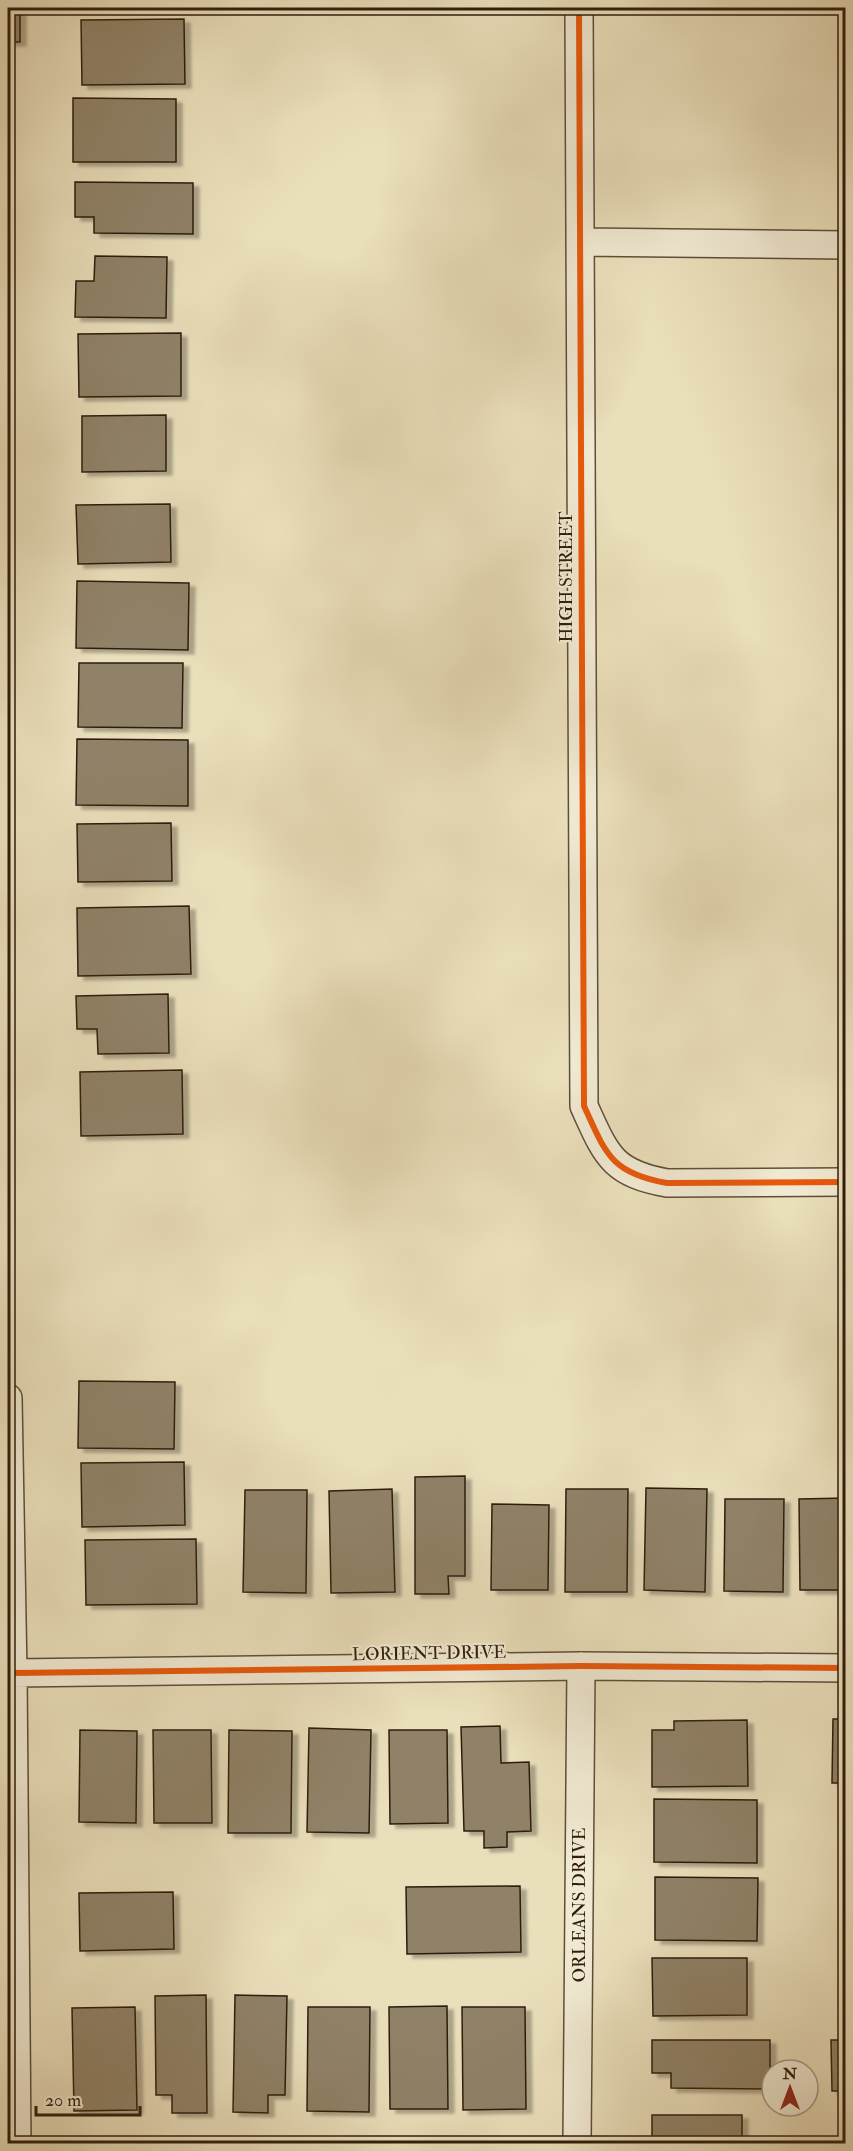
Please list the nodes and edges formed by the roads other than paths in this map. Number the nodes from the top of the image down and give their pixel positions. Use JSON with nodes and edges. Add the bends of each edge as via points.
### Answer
{"nodes":[{"id":1,"x":579,"y":8,"type":"edge"},
{"id":2,"x":580,"y":243,"type":"junction"},
{"id":3,"x":846,"y":245,"type":"edge"},
{"id":4,"x":846,"y":1182,"type":"edge"},
{"id":5,"x":8,"y":1398,"type":"edge"},
{"id":6,"x":581,"y":1666,"type":"junction"},
{"id":7,"x":846,"y":1668,"type":"edge"},
{"id":8,"x":13,"y":1673,"type":"junction"},
{"id":9,"x":17,"y":2144,"type":"edge"},
{"id":10,"x":577,"y":2144,"type":"edge"}],
"edges":[{"from":1,"to":2,"type":"street","name":"HIGH STREET"},
{"from":2,"to":3,"type":"street"},
{"from":2,"to":4,"type":"street","name":"HIGH STREET","via":[[584,1106],[614,1162],[641,1178],[667,1183]]},
{"from":5,"to":8,"type":"street"},
{"from":6,"to":7,"type":"street","name":"LORIENT DRIVE"},
{"from":6,"to":8,"type":"street","name":"LORIENT DRIVE"},
{"from":6,"to":10,"type":"street","name":"ORLEANS DRIVE"},
{"from":8,"to":9,"type":"street"}]}
